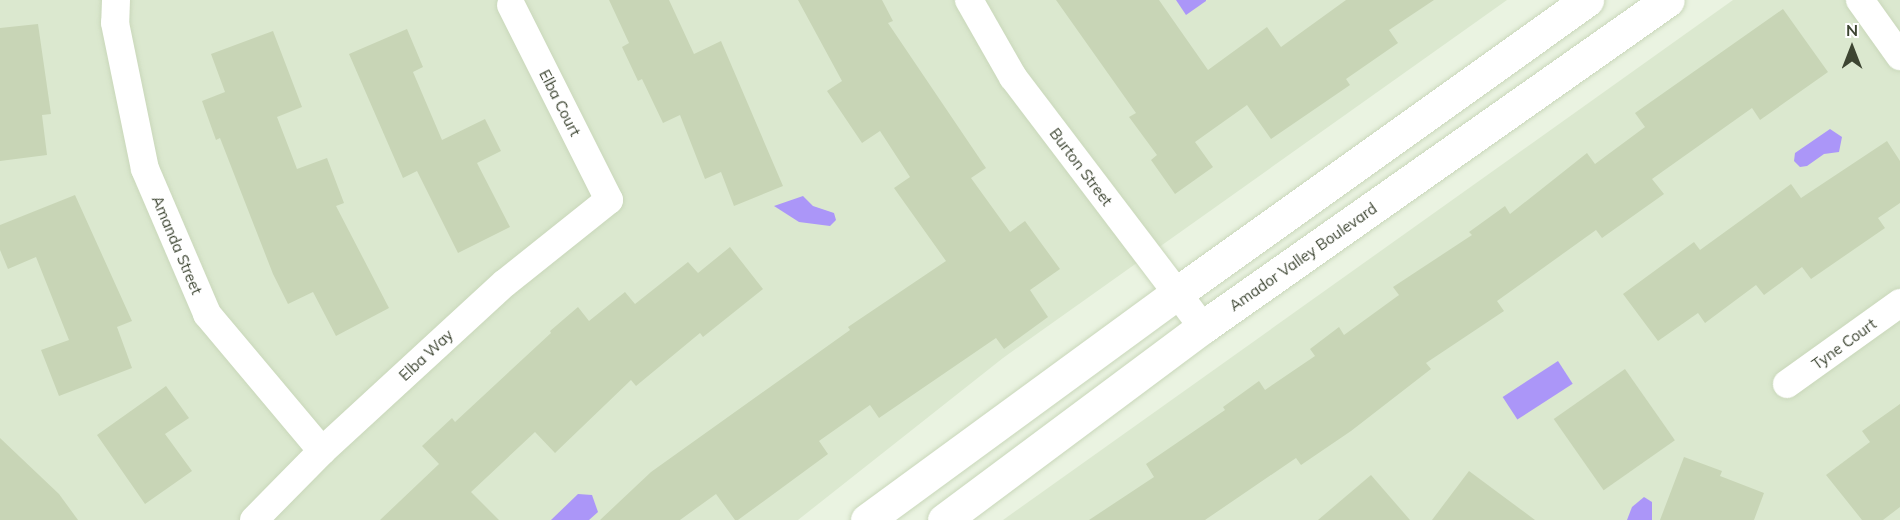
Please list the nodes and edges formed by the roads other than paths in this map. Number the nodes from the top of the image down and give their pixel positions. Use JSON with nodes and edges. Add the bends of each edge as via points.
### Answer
{"nodes":[{"id":1,"x":116,"y":0,"type":"edge"},
{"id":2,"x":969,"y":0,"type":"edge"},
{"id":3,"x":1587,"y":0,"type":"edge"},
{"id":4,"x":1668,"y":0,"type":"edge"},
{"id":5,"x":1860,"y":0,"type":"edge"},
{"id":6,"x":511,"y":5,"type":"dead end"},
{"id":7,"x":1900,"y":56,"type":"edge"},
{"id":8,"x":609,"y":200,"type":"joint"},
{"id":9,"x":1177,"y":293,"type":"junction"},
{"id":10,"x":1900,"y":303,"type":"edge"},
{"id":11,"x":1203,"y":327,"type":"junction"},
{"id":12,"x":1787,"y":384,"type":"dead end"},
{"id":13,"x":322,"y":451,"type":"junction"},
{"id":14,"x":254,"y":520,"type":"edge"},
{"id":15,"x":867,"y":520,"type":"edge"},
{"id":16,"x":944,"y":520,"type":"edge"}],
"edges":[{"from":1,"to":13,"type":"street","name":"Amanda Street","via":[[115,23],[145,169],[207,314]]},
{"from":2,"to":9,"type":"street","name":"Burton Street","via":[[1013,77]]},
{"from":3,"to":9,"type":"street"},
{"from":4,"to":11,"type":"street","name":"Amador Valley Boulevard"},
{"from":5,"to":7,"type":"street"},
{"from":6,"to":8,"type":"street","name":"Elba Court"},
{"from":8,"to":13,"type":"street","name":"Elba Way","via":[[505,283]]},
{"from":9,"to":11,"type":"street","name":"Burton Street"},
{"from":9,"to":15,"type":"street"},
{"from":10,"to":12,"type":"street","name":"Tyne Court"},
{"from":11,"to":16,"type":"street","name":"Amador Valley Boulevard"},
{"from":13,"to":14,"type":"street","name":"Elba Way"}]}
